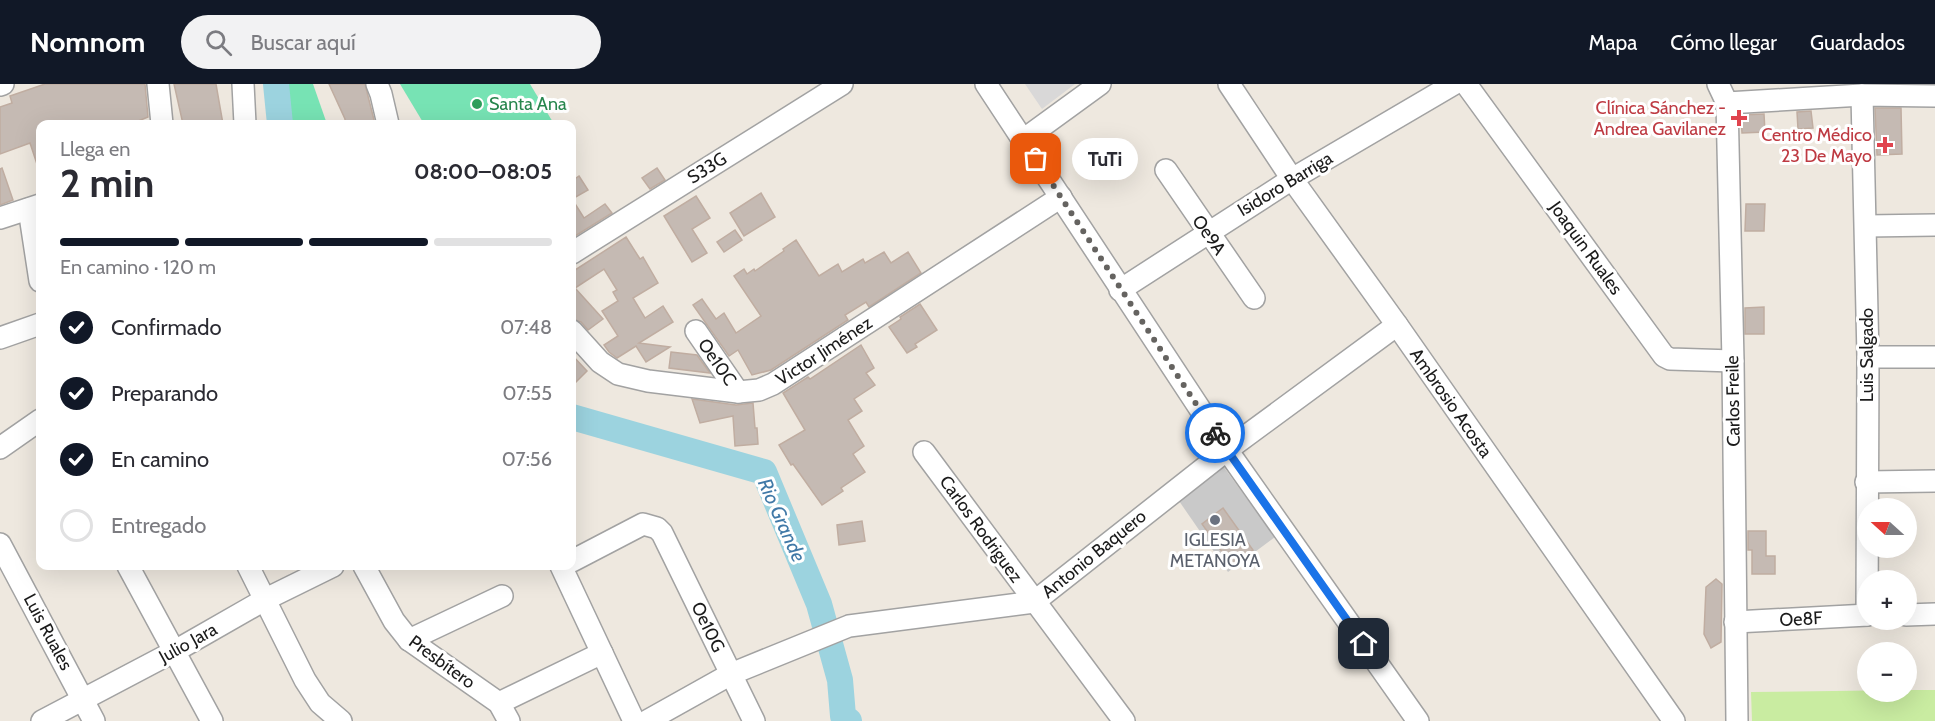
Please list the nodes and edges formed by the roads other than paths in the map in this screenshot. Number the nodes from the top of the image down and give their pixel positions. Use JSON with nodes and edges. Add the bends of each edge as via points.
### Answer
{"nodes":[{"id":1,"x":158,"y":84,"type":"edge"},
{"id":2,"x":243,"y":84,"type":"edge"},
{"id":3,"x":377,"y":84,"type":"edge"},
{"id":4,"x":842,"y":84,"type":"edge"},
{"id":5,"x":986,"y":84,"type":"edge"},
{"id":6,"x":1100,"y":84,"type":"edge"},
{"id":7,"x":1229,"y":84,"type":"edge"},
{"id":8,"x":1454,"y":84,"type":"edge"},
{"id":9,"x":1466,"y":84,"type":"edge"},
{"id":10,"x":1725,"y":91,"type":"edge"},
{"id":11,"x":1862,"y":95,"type":"junction"},
{"id":12,"x":1935,"y":96,"type":"edge"},
{"id":13,"x":162,"y":120,"type":"edge"},
{"id":14,"x":245,"y":120,"type":"edge"},
{"id":15,"x":387,"y":120,"type":"edge"},
{"id":16,"x":1023,"y":140,"type":"junction"},
{"id":17,"x":1166,"y":170,"type":"dead end"},
{"id":18,"x":1292,"y":179,"type":"junction"},
{"id":19,"x":1061,"y":197,"type":"junction"},
{"id":20,"x":35,"y":207,"type":"edge"},
{"id":21,"x":0,"y":218,"type":"edge"},
{"id":22,"x":1935,"y":225,"type":"edge"},
{"id":23,"x":1866,"y":226,"type":"junction"},
{"id":24,"x":1207,"y":232,"type":"junction"},
{"id":25,"x":576,"y":250,"type":"edge"},
{"id":26,"x":1120,"y":290,"type":"junction"},
{"id":27,"x":1254,"y":298,"type":"dead end"},
{"id":28,"x":36,"y":325,"type":"edge"},
{"id":29,"x":1397,"y":325,"type":"junction"},
{"id":30,"x":696,"y":331,"type":"dead end"},
{"id":31,"x":576,"y":335,"type":"edge"},
{"id":32,"x":0,"y":338,"type":"edge"},
{"id":33,"x":1868,"y":357,"type":"junction"},
{"id":34,"x":1935,"y":357,"type":"edge"},
{"id":35,"x":1733,"y":361,"type":"junction"},
{"id":36,"x":738,"y":392,"type":"junction"},
{"id":37,"x":36,"y":423,"type":"edge"},
{"id":38,"x":0,"y":448,"type":"edge"},
{"id":39,"x":1227,"y":450,"type":"junction"},
{"id":40,"x":924,"y":452,"type":"dead end"},
{"id":41,"x":1935,"y":481,"type":"edge"},
{"id":42,"x":1866,"y":482,"type":"junction"},
{"id":43,"x":0,"y":544,"type":"edge"},
{"id":44,"x":576,"y":559,"type":"edge"},
{"id":45,"x":130,"y":570,"type":"edge"},
{"id":46,"x":250,"y":570,"type":"edge"},
{"id":47,"x":325,"y":570,"type":"edge"},
{"id":48,"x":366,"y":570,"type":"edge"},
{"id":49,"x":566,"y":570,"type":"edge"},
{"id":50,"x":1867,"y":570,"type":"edge"},
{"id":51,"x":502,"y":596,"type":"dead end"},
{"id":52,"x":266,"y":599,"type":"junction"},
{"id":53,"x":1034,"y":602,"type":"junction"},
{"id":54,"x":1935,"y":614,"type":"edge"},
{"id":55,"x":1917,"y":615,"type":"edge"},
{"id":56,"x":1857,"y":616,"type":"edge"},
{"id":57,"x":1736,"y":622,"type":"junction"},
{"id":58,"x":410,"y":640,"type":"junction"},
{"id":59,"x":175,"y":651,"type":"junction"},
{"id":60,"x":602,"y":653,"type":"junction"},
{"id":61,"x":731,"y":674,"type":"junction"},
{"id":62,"x":83,"y":699,"type":"junction"},
{"id":63,"x":504,"y":712,"type":"edge"},
{"id":64,"x":337,"y":720,"type":"edge"},
{"id":65,"x":42,"y":721,"type":"edge"},
{"id":66,"x":94,"y":721,"type":"edge"},
{"id":67,"x":212,"y":721,"type":"edge"},
{"id":68,"x":634,"y":721,"type":"edge"},
{"id":69,"x":646,"y":721,"type":"edge"},
{"id":70,"x":753,"y":721,"type":"edge"},
{"id":71,"x":1124,"y":721,"type":"edge"},
{"id":72,"x":1418,"y":721,"type":"edge"},
{"id":73,"x":1674,"y":721,"type":"edge"},
{"id":74,"x":1737,"y":721,"type":"edge"}],
"edges":[{"from":1,"to":13,"type":"street"},
{"from":2,"to":14,"type":"street"},
{"from":3,"to":15,"type":"street"},
{"from":4,"to":25,"type":"street","name":"S33G"},
{"from":5,"to":16,"type":"street"},
{"from":6,"to":16,"type":"street"},
{"from":7,"to":18,"type":"street","name":"Ambrosio Acosta"},
{"from":8,"to":18,"type":"street","name":"Isidoro Barriga"},
{"from":9,"to":35,"type":"street","name":"Joaquin Ruales","via":[[1664,356]]},
{"from":10,"to":11,"type":"street"},
{"from":10,"to":35,"type":"street","name":"Carlos Freile"},
{"from":11,"to":12,"type":"street"},
{"from":11,"to":23,"type":"street","name":"Luis Salgado"},
{"from":16,"to":19,"type":"street"},
{"from":17,"to":24,"type":"street","name":"Oe9A"},
{"from":18,"to":24,"type":"street","name":"Isidoro Barriga"},
{"from":18,"to":29,"type":"street","name":"Ambrosio Acosta"},
{"from":19,"to":26,"type":"street"},
{"from":19,"to":36,"type":"street","name":"Victor Jiménez","via":[[773,384]]},
{"from":20,"to":21,"type":"street"},
{"from":22,"to":23,"type":"street"},
{"from":23,"to":33,"type":"street","name":"Luis Salgado"},
{"from":24,"to":26,"type":"street","name":"Isidoro Barriga"},
{"from":24,"to":27,"type":"street","name":"Oe9A"},
{"from":26,"to":39,"type":"street"},
{"from":28,"to":32,"type":"street"},
{"from":29,"to":39,"type":"street","name":"Antonio Baquero"},
{"from":29,"to":73,"type":"street","name":"Ambrosio Acosta"},
{"from":30,"to":36,"type":"street","name":"Oe10C"},
{"from":31,"to":36,"type":"street","name":"Victor Jiménez","via":[[600,362],[618,374]]},
{"from":33,"to":34,"type":"street"},
{"from":33,"to":42,"type":"street","name":"Luis Salgado"},
{"from":35,"to":57,"type":"street","name":"Carlos Freile"},
{"from":37,"to":38,"type":"street"},
{"from":39,"to":53,"type":"street","name":"Antonio Baquero"},
{"from":39,"to":72,"type":"street"},
{"from":40,"to":53,"type":"street","name":"Carlos Rodriguez"},
{"from":41,"to":42,"type":"street"},
{"from":42,"to":50,"type":"street","name":"Luis Salgado"},
{"from":43,"to":62,"type":"street","name":"Luis Ruales"},
{"from":44,"to":61,"type":"street","name":"Oe10G","via":[[643,524],[657,528]]},
{"from":45,"to":59,"type":"street"},
{"from":46,"to":52,"type":"street"},
{"from":47,"to":52,"type":"street","name":"Julio Jara"},
{"from":48,"to":58,"type":"street","name":"Presbítero","via":[[394,621]]},
{"from":49,"to":60,"type":"street"},
{"from":51,"to":58,"type":"street"},
{"from":52,"to":59,"type":"street","name":"Julio Jara"},
{"from":52,"to":64,"type":"street","via":[[304,680]]},
{"from":53,"to":61,"type":"street","name":"Antonio Baquero","via":[[849,626]]},
{"from":53,"to":71,"type":"street","name":"Carlos Rodriguez"},
{"from":54,"to":55,"type":"street"},
{"from":56,"to":57,"type":"street","name":"Oe8F"},
{"from":57,"to":74,"type":"street","name":"Carlos Freile"},
{"from":58,"to":63,"type":"street","name":"Presbítero"},
{"from":59,"to":62,"type":"street","name":"Julio Jara"},
{"from":59,"to":67,"type":"street"},
{"from":60,"to":63,"type":"street"},
{"from":60,"to":68,"type":"street"},
{"from":61,"to":69,"type":"street","name":"Antonio Baquero"},
{"from":61,"to":70,"type":"street","name":"Oe10G"},
{"from":62,"to":65,"type":"street","name":"Julio Jara"},
{"from":62,"to":66,"type":"street","name":"Luis Ruales"}]}
